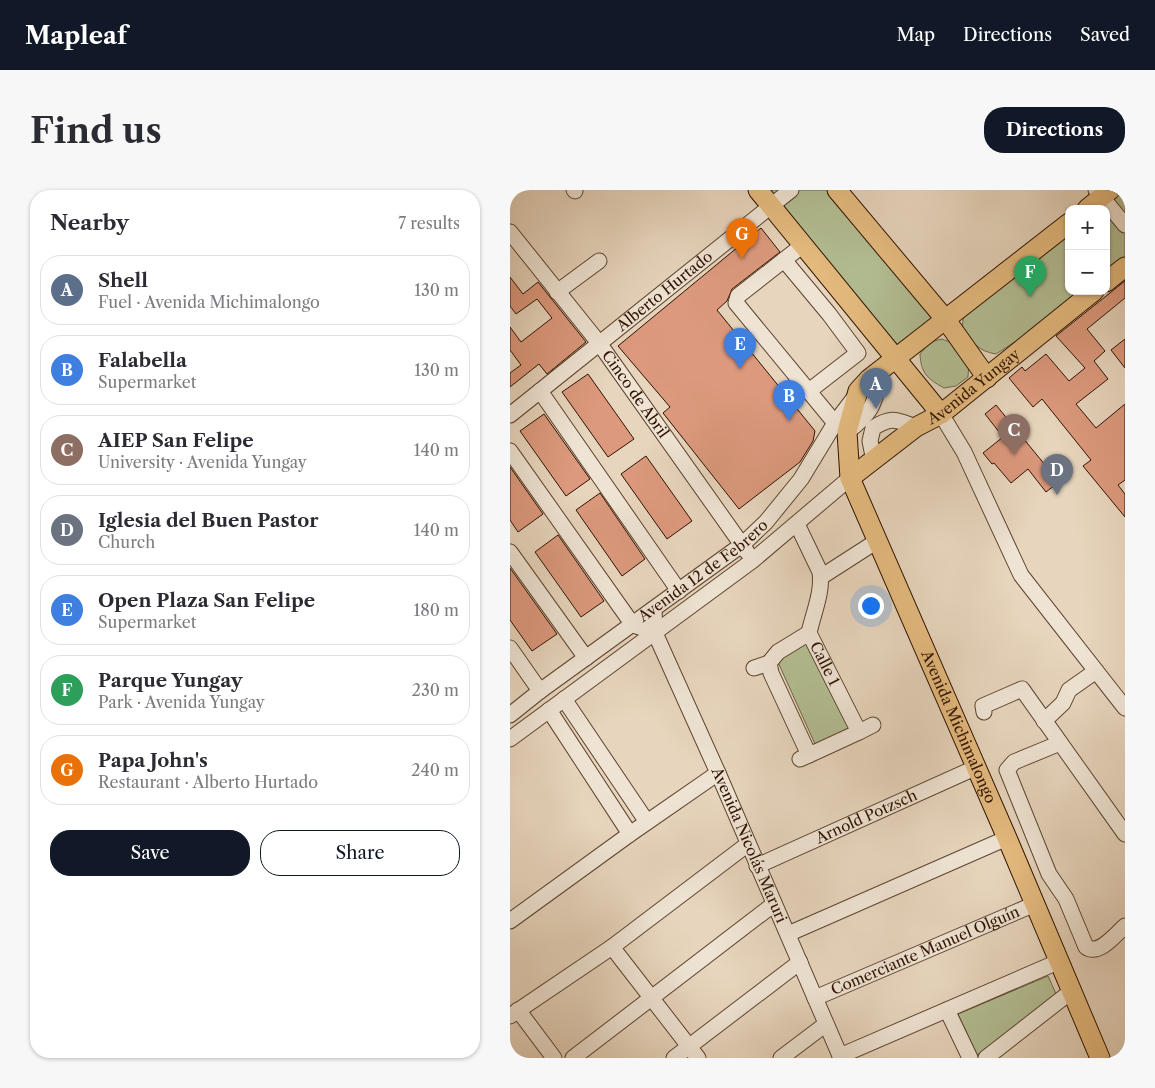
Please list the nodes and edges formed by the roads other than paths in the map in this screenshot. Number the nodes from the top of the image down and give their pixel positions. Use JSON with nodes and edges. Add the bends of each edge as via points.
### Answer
{"nodes":[{"id":1,"x":758,"y":190,"type":"edge"},
{"id":2,"x":791,"y":190,"type":"edge"},
{"id":3,"x":837,"y":190,"type":"edge"},
{"id":4,"x":1103,"y":192,"type":"edge"},
{"id":5,"x":1091,"y":205,"type":"edge"},
{"id":6,"x":772,"y":206,"type":"junction"},
{"id":7,"x":1125,"y":225,"type":"edge"},
{"id":8,"x":1065,"y":226,"type":"edge"},
{"id":9,"x":510,"y":232,"type":"edge"},
{"id":10,"x":803,"y":244,"type":"junction"},
{"id":11,"x":599,"y":260,"type":"dead end"},
{"id":12,"x":784,"y":260,"type":"junction"},
{"id":13,"x":1125,"y":267,"type":"edge"},
{"id":14,"x":1110,"y":279,"type":"edge"},
{"id":15,"x":557,"y":292,"type":"junction"},
{"id":16,"x":1089,"y":295,"type":"edge"},
{"id":17,"x":859,"y":314,"type":"junction"},
{"id":18,"x":946,"y":320,"type":"junction"},
{"id":19,"x":844,"y":334,"type":"junction"},
{"id":20,"x":599,"y":343,"type":"junction"},
{"id":21,"x":889,"y":364,"type":"junction"},
{"id":22,"x":987,"y":378,"type":"junction"},
{"id":23,"x":540,"y":391,"type":"junction"},
{"id":24,"x":809,"y":391,"type":"junction"},
{"id":25,"x":941,"y":414,"type":"junction"},
{"id":26,"x":510,"y":415,"type":"edge"},
{"id":27,"x":916,"y":427,"type":"junction"},
{"id":28,"x":841,"y":428,"type":"junction"},
{"id":29,"x":510,"y":451,"type":"edge"},
{"id":30,"x":874,"y":461,"type":"junction"},
{"id":31,"x":850,"y":478,"type":"junction"},
{"id":32,"x":797,"y":524,"type":"junction"},
{"id":33,"x":877,"y":541,"type":"junction"},
{"id":34,"x":742,"y":544,"type":"junction"},
{"id":35,"x":510,"y":552,"type":"edge"},
{"id":36,"x":752,"y":561,"type":"junction"},
{"id":37,"x":821,"y":577,"type":"junction"},
{"id":38,"x":679,"y":591,"type":"junction"},
{"id":39,"x":654,"y":609,"type":"junction"},
{"id":40,"x":633,"y":625,"type":"junction"},
{"id":41,"x":655,"y":633,"type":"junction"},
{"id":42,"x":809,"y":633,"type":"junction"},
{"id":43,"x":510,"y":648,"type":"edge"},
{"id":44,"x":586,"y":658,"type":"junction"},
{"id":45,"x":769,"y":663,"type":"junction"},
{"id":46,"x":754,"y":668,"type":"dead end"},
{"id":47,"x":1096,"y":671,"type":"junction"},
{"id":48,"x":540,"y":691,"type":"junction"},
{"id":49,"x":564,"y":700,"type":"junction"},
{"id":50,"x":1125,"y":708,"type":"edge"},
{"id":51,"x":549,"y":710,"type":"junction"},
{"id":52,"x":984,"y":712,"type":"dead end"},
{"id":53,"x":510,"y":715,"type":"edge"},
{"id":54,"x":1044,"y":721,"type":"junction"},
{"id":55,"x":510,"y":739,"type":"edge"},
{"id":56,"x":1060,"y":743,"type":"junction"},
{"id":57,"x":977,"y":767,"type":"junction"},
{"id":58,"x":718,"y":773,"type":"junction"},
{"id":59,"x":647,"y":822,"type":"junction"},
{"id":60,"x":630,"y":834,"type":"junction"},
{"id":61,"x":1125,"y":834,"type":"edge"},
{"id":62,"x":1007,"y":838,"type":"junction"},
{"id":63,"x":748,"y":844,"type":"junction"},
{"id":64,"x":757,"y":866,"type":"junction"},
{"id":65,"x":774,"y":904,"type":"junction"},
{"id":66,"x":1035,"y":904,"type":"junction"},
{"id":67,"x":510,"y":921,"type":"edge"},
{"id":68,"x":1125,"y":926,"type":"edge"},
{"id":69,"x":788,"y":934,"type":"junction"},
{"id":70,"x":612,"y":947,"type":"junction"},
{"id":71,"x":1060,"y":961,"type":"junction"},
{"id":72,"x":800,"y":962,"type":"junction"},
{"id":73,"x":1073,"y":990,"type":"junction"},
{"id":74,"x":652,"y":998,"type":"junction"},
{"id":75,"x":815,"y":998,"type":"junction"},
{"id":76,"x":947,"y":1010,"type":"junction"},
{"id":77,"x":514,"y":1013,"type":"edge"},
{"id":78,"x":826,"y":1024,"type":"junction"},
{"id":79,"x":693,"y":1052,"type":"edge"},
{"id":80,"x":840,"y":1057,"type":"edge"},
{"id":81,"x":1097,"y":1057,"type":"edge"},
{"id":82,"x":554,"y":1058,"type":"edge"},
{"id":83,"x":573,"y":1058,"type":"edge"},
{"id":84,"x":674,"y":1058,"type":"edge"},
{"id":85,"x":781,"y":1058,"type":"edge"},
{"id":86,"x":970,"y":1058,"type":"edge"},
{"id":87,"x":986,"y":1058,"type":"edge"}],
"edges":[{"from":1,"to":6,"type":"main road"},
{"from":2,"to":6,"type":"street","name":"Alberto Hurtado"},
{"from":3,"to":18,"type":"main road"},
{"from":4,"to":5,"type":"main road"},
{"from":4,"to":7,"type":"street"},
{"from":6,"to":10,"type":"main road"},
{"from":6,"to":20,"type":"street","name":"Alberto Hurtado"},
{"from":8,"to":18,"type":"main road"},
{"from":9,"to":15,"type":"street","name":"Cinco de Abril"},
{"from":10,"to":12,"type":"street"},
{"from":10,"to":17,"type":"main road"},
{"from":11,"to":15,"type":"street"},
{"from":12,"to":19,"type":"street"},
{"from":12,"to":24,"type":"street","via":[[738,296],[736,303]]},
{"from":13,"to":14,"type":"main road"},
{"from":15,"to":20,"type":"street","name":"Cinco de Abril"},
{"from":16,"to":22,"type":"main road","name":"Avenida Yungay"},
{"from":17,"to":19,"type":"street"},
{"from":17,"to":21,"type":"main road"},
{"from":18,"to":21,"type":"main road"},
{"from":18,"to":22,"type":"main road"},
{"from":19,"to":24,"type":"street","via":[[858,353]]},
{"from":20,"to":23,"type":"street","name":"Alberto Hurtado"},
{"from":20,"to":34,"type":"street","name":"Cinco de Abril"},
{"from":21,"to":25,"type":"main road"},
{"from":21,"to":28,"type":"main road","name":"Avenida Michimalongo","via":[[858,391]]},
{"from":21,"to":28,"type":"street","name":"Avenida 12 de Febrero","via":[[863,420]]},
{"from":22,"to":25,"type":"main road","name":"Avenida Yungay"},
{"from":23,"to":26,"type":"street","name":"Alberto Hurtado"},
{"from":23,"to":38,"type":"street"},
{"from":24,"to":28,"type":"street"},
{"from":25,"to":27,"type":"main road","name":"Avenida Yungay"},
{"from":25,"to":47,"type":"street","via":[[964,452],[1021,575]]},
{"from":27,"to":30,"type":"main road","name":"Avenida Yungay"},
{"from":27,"to":30,"type":"street","via":[[886,420],[873,428],[870,441]]},
{"from":28,"to":31,"type":"main road","name":"Avenida Michimalongo"},
{"from":28,"to":34,"type":"street","name":"Avenida 12 de Febrero","via":[[766,522]]},
{"from":29,"to":40,"type":"street"},
{"from":30,"to":31,"type":"main road","name":"Avenida Yungay"},
{"from":31,"to":32,"type":"street","name":"Avenida 12 de Febrero"},
{"from":31,"to":33,"type":"main road","name":"Avenida Michimalongo"},
{"from":32,"to":36,"type":"street","name":"Avenida 12 de Febrero"},
{"from":32,"to":37,"type":"street"},
{"from":33,"to":37,"type":"street"},
{"from":33,"to":57,"type":"main road","name":"Avenida Michimalongo"},
{"from":34,"to":36,"type":"street","name":"Cinco de Abril"},
{"from":34,"to":38,"type":"street","name":"Avenida 12 de Febrero"},
{"from":35,"to":44,"type":"street"},
{"from":36,"to":41,"type":"street","name":"Avenida 12 de Febrero"},
{"from":37,"to":42,"type":"street","name":"Calle 1"},
{"from":38,"to":39,"type":"street","name":"Avenida 12 de Febrero"},
{"from":39,"to":40,"type":"street","name":"Avenida 12 de Febrero"},
{"from":39,"to":41,"type":"street","name":"Avenida Nicolás Maruri"},
{"from":40,"to":41,"type":"street"},
{"from":40,"to":44,"type":"street","name":"Avenida 12 de Febrero"},
{"from":41,"to":49,"type":"street","name":"Avenida 12 de Febrero"},
{"from":41,"to":58,"type":"street","name":"Avenida Nicolás Maruri"},
{"from":42,"to":45,"type":"street","via":[[778,652]]},
{"from":42,"to":45,"type":"street","name":"Calle 1","via":[[866,728],[805,757]]},
{"from":43,"to":48,"type":"street"},
{"from":44,"to":48,"type":"street","name":"Avenida 12 de Febrero"},
{"from":45,"to":46,"type":"street"},
{"from":47,"to":50,"type":"street"},
{"from":47,"to":54,"type":"street","via":[[1070,690],[1063,703]]},
{"from":48,"to":53,"type":"street","name":"Avenida 12 de Febrero"},
{"from":49,"to":51,"type":"street","name":"Avenida 12 de Febrero"},
{"from":49,"to":59,"type":"street"},
{"from":51,"to":55,"type":"street","name":"Avenida 12 de Febrero"},
{"from":51,"to":60,"type":"street"},
{"from":52,"to":54,"type":"street","via":[[983,706],[1022,689]]},
{"from":54,"to":56,"type":"street"},
{"from":56,"to":61,"type":"street"},
{"from":56,"to":68,"type":"street","via":[[1014,762],[1007,770],[1012,785],[1049,874],[1066,900],[1086,947],[1098,949]]},
{"from":57,"to":62,"type":"main road","name":"Avenida Michimalongo"},
{"from":57,"to":64,"type":"street","name":"Arnold Potzsch"},
{"from":58,"to":59,"type":"street"},
{"from":58,"to":63,"type":"street","name":"Avenida Nicolás Maruri"},
{"from":59,"to":60,"type":"street"},
{"from":60,"to":67,"type":"street"},
{"from":62,"to":66,"type":"main road","name":"Avenida Michimalongo"},
{"from":62,"to":69,"type":"street"},
{"from":63,"to":64,"type":"street","name":"Avenida Nicolás Maruri"},
{"from":63,"to":70,"type":"street"},
{"from":64,"to":65,"type":"street","name":"Avenida Nicolás Maruri"},
{"from":65,"to":69,"type":"street","name":"Avenida Nicolás Maruri"},
{"from":65,"to":74,"type":"street"},
{"from":66,"to":71,"type":"main road","name":"Avenida Michimalongo"},
{"from":66,"to":75,"type":"street","name":"Comerciante Manuel Olguín"},
{"from":69,"to":72,"type":"street","name":"Avenida Nicolás Maruri"},
{"from":70,"to":74,"type":"street"},
{"from":70,"to":77,"type":"street"},
{"from":71,"to":73,"type":"main road","name":"Avenida Michimalongo"},
{"from":71,"to":76,"type":"street"},
{"from":72,"to":75,"type":"street","name":"Avenida Nicolás Maruri"},
{"from":72,"to":79,"type":"street"},
{"from":73,"to":81,"type":"main road","name":"Avenida Michimalongo"},
{"from":73,"to":87,"type":"street"},
{"from":74,"to":79,"type":"street"},
{"from":74,"to":83,"type":"street"},
{"from":75,"to":78,"type":"street","name":"Avenida Nicolás Maruri"},
{"from":76,"to":80,"type":"street"},
{"from":76,"to":86,"type":"street"},
{"from":77,"to":82,"type":"street"},
{"from":78,"to":80,"type":"street","name":"Avenida Nicolás Maruri"},
{"from":78,"to":85,"type":"street"},
{"from":79,"to":84,"type":"street"}]}
